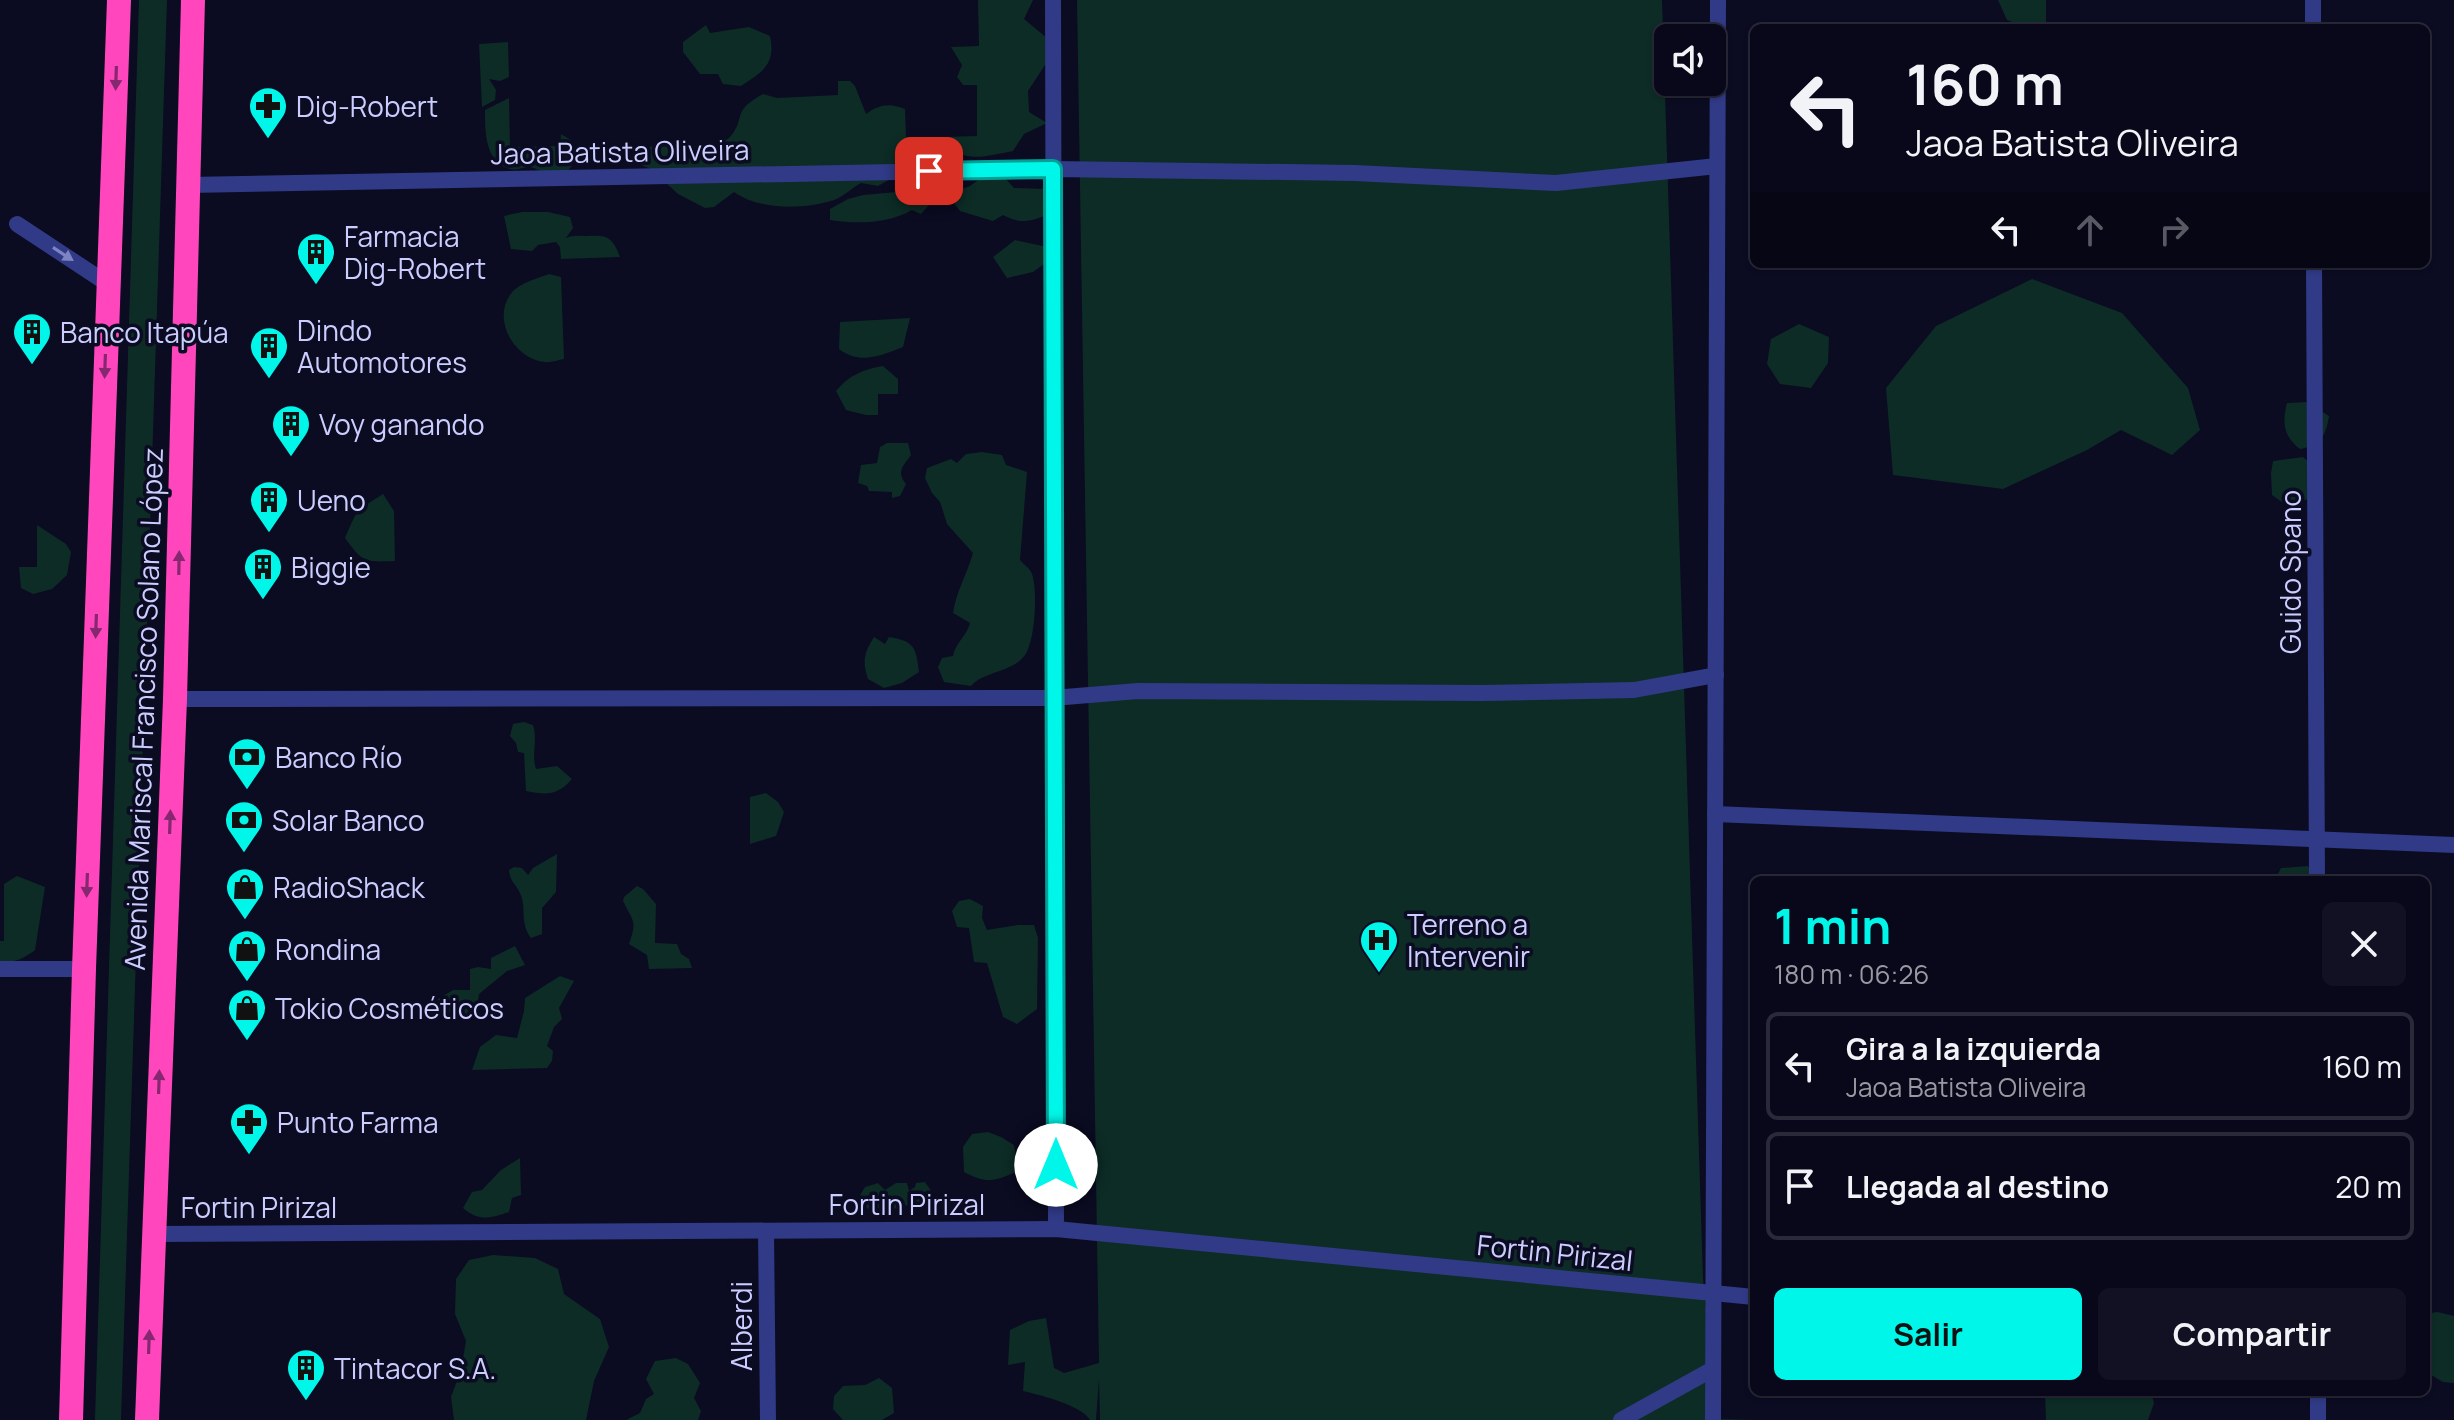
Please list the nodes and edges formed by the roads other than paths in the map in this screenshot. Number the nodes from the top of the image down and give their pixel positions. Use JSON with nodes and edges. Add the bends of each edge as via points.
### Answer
{"nodes":[{"id":1,"x":119,"y":0,"type":"edge"},
{"id":2,"x":193,"y":0,"type":"edge"},
{"id":3,"x":1053,"y":0,"type":"edge"},
{"id":4,"x":1718,"y":0,"type":"edge"},
{"id":5,"x":2313,"y":0,"type":"edge"},
{"id":6,"x":2313,"y":24,"type":"edge"},
{"id":7,"x":1717,"y":166,"type":"junction"},
{"id":8,"x":1053,"y":169,"type":"junction"},
{"id":9,"x":188,"y":185,"type":"junction"},
{"id":10,"x":17,"y":224,"type":"dead end"},
{"id":11,"x":2314,"y":268,"type":"edge"},
{"id":12,"x":108,"y":284,"type":"junction"},
{"id":13,"x":1716,"y":675,"type":"junction"},
{"id":14,"x":1053,"y":698,"type":"junction"},
{"id":15,"x":175,"y":699,"type":"junction"},
{"id":16,"x":1715,"y":814,"type":"junction"},
{"id":17,"x":2317,"y":838,"type":"junction"},
{"id":18,"x":2454,"y":845,"type":"edge"},
{"id":19,"x":2317,"y":876,"type":"edge"},
{"id":20,"x":0,"y":969,"type":"edge"},
{"id":21,"x":84,"y":969,"type":"junction"},
{"id":22,"x":1056,"y":1229,"type":"junction"},
{"id":23,"x":766,"y":1231,"type":"junction"},
{"id":24,"x":153,"y":1234,"type":"junction"},
{"id":25,"x":1714,"y":1294,"type":"junction"},
{"id":26,"x":1750,"y":1297,"type":"edge"},
{"id":27,"x":1713,"y":1369,"type":"junction"},
{"id":28,"x":2318,"y":1396,"type":"edge"},
{"id":29,"x":71,"y":1420,"type":"edge"},
{"id":30,"x":147,"y":1420,"type":"edge"},
{"id":31,"x":768,"y":1420,"type":"edge"},
{"id":32,"x":1621,"y":1420,"type":"edge"},
{"id":33,"x":1713,"y":1420,"type":"edge"},
{"id":34,"x":2318,"y":1420,"type":"edge"}],
"edges":[{"from":1,"to":12,"type":"highway","one_way":true},
{"from":2,"to":9,"type":"highway","name":"Avenida Mariscal Francisco Solano López"},
{"from":3,"to":8,"type":"street"},
{"from":4,"to":7,"type":"street"},
{"from":5,"to":6,"type":"street"},
{"from":7,"to":8,"type":"street","name":"Jaoa Batista Oliveira","via":[[1556,183],[1355,173]]},
{"from":7,"to":13,"type":"street"},
{"from":8,"to":9,"type":"street","name":"Jaoa Batista Oliveira"},
{"from":8,"to":14,"type":"street"},
{"from":15,"to":9,"type":"highway","name":"Avenida Mariscal Francisco Solano López","one_way":true},
{"from":10,"to":12,"type":"street","one_way":true},
{"from":11,"to":17,"type":"street","name":"Guido Spano"},
{"from":12,"to":21,"type":"highway","one_way":true},
{"from":13,"to":14,"type":"street","via":[[1634,690],[1138,691]]},
{"from":13,"to":16,"type":"street"},
{"from":14,"to":15,"type":"street"},
{"from":14,"to":22,"type":"street"},
{"from":24,"to":15,"type":"highway","name":"Avenida Mariscal Francisco Solano López","one_way":true},
{"from":16,"to":17,"type":"street"},
{"from":16,"to":25,"type":"street"},
{"from":17,"to":18,"type":"street"},
{"from":17,"to":19,"type":"street","name":"Guido Spano"},
{"from":20,"to":21,"type":"street"},
{"from":21,"to":29,"type":"highway"},
{"from":22,"to":23,"type":"street","name":"Fortin Pirizal"},
{"from":22,"to":25,"type":"street","name":"Fortin Pirizal"},
{"from":23,"to":24,"type":"street","name":"Fortin Pirizal"},
{"from":23,"to":31,"type":"street","name":"Alberdi"},
{"from":30,"to":24,"type":"highway","name":"Avenida Mariscal Francisco Solano López","one_way":true},
{"from":25,"to":26,"type":"street","name":"Fortin Pirizal"},
{"from":25,"to":27,"type":"street"},
{"from":27,"to":32,"type":"street"},
{"from":27,"to":33,"type":"street"},
{"from":28,"to":34,"type":"street"}]}
